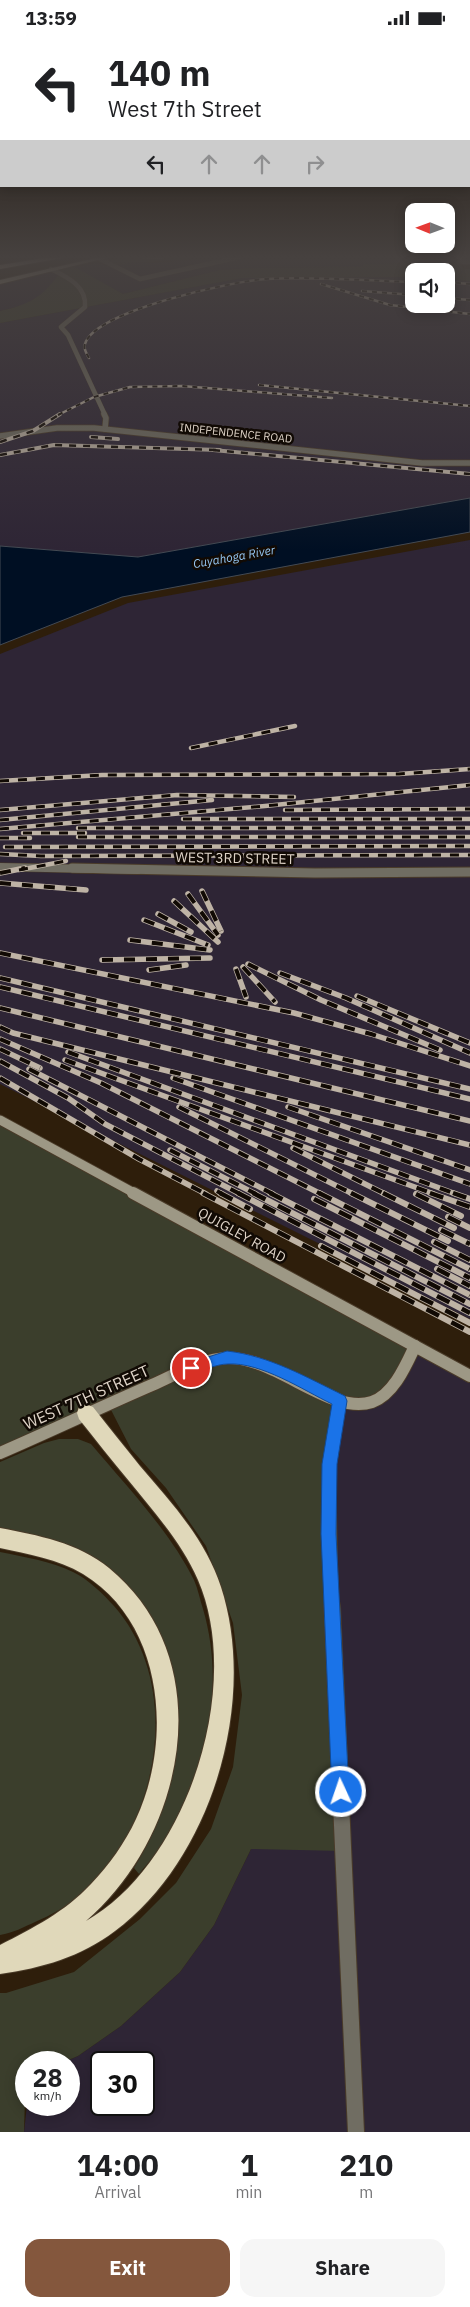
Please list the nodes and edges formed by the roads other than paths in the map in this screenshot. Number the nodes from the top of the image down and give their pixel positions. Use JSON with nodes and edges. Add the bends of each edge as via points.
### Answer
{"nodes":[{"id":1,"x":77,"y":355,"type":"edge"},
{"id":2,"x":105,"y":429,"type":"junction"},
{"id":3,"x":0,"y":436,"type":"edge"},
{"id":4,"x":470,"y":463,"type":"edge"},
{"id":5,"x":0,"y":867,"type":"edge"},
{"id":6,"x":470,"y":872,"type":"edge"},
{"id":7,"x":0,"y":1120,"type":"edge"},
{"id":8,"x":415,"y":1346,"type":"junction"},
{"id":9,"x":470,"y":1376,"type":"edge"},
{"id":10,"x":340,"y":1401,"type":"junction"},
{"id":11,"x":86,"y":1413,"type":"junction"},
{"id":12,"x":0,"y":1453,"type":"edge"},
{"id":13,"x":0,"y":1538,"type":"edge"},
{"id":14,"x":0,"y":1960,"type":"edge"},
{"id":15,"x":356,"y":2132,"type":"edge"}],
"edges":[{"from":1,"to":2,"type":"street","via":[[106,418]]},
{"from":2,"to":3,"type":"street","name":"INDEPENDENCE ROAD","via":[[57,429]]},
{"from":2,"to":4,"type":"street","name":"INDEPENDENCE ROAD","via":[[422,463]]},
{"from":5,"to":6,"type":"street","name":"WEST 3RD STREET","via":[[315,873]]},
{"from":7,"to":8,"type":"street","name":"QUIGLEY ROAD"},
{"from":8,"to":9,"type":"street","name":"QUIGLEY ROAD"},
{"from":8,"to":10,"type":"street","name":"WEST 7TH STREET","via":[[399,1377],[386,1392],[372,1402],[355,1405]]},
{"from":10,"to":11,"type":"street","name":"WEST 7TH STREET","via":[[266,1365],[227,1357],[202,1364]]},
{"from":10,"to":15,"type":"street","via":[[330,1464],[329,1534]]},
{"from":11,"to":12,"type":"street","name":"WEST 7TH STREET"},
{"from":11,"to":14,"type":"highway","via":[[176,1523],[197,1556],[211,1587],[220,1617],[224,1652],[225,1694],[220,1727],[215,1755],[189,1819],[169,1857],[141,1891],[89,1935],[62,1949],[29,1958]]},
{"from":13,"to":14,"type":"highway","via":[[72,1557],[102,1575],[130,1602],[158,1656],[166,1687],[168,1721],[159,1789],[147,1823],[127,1855],[79,1912]]}]}
